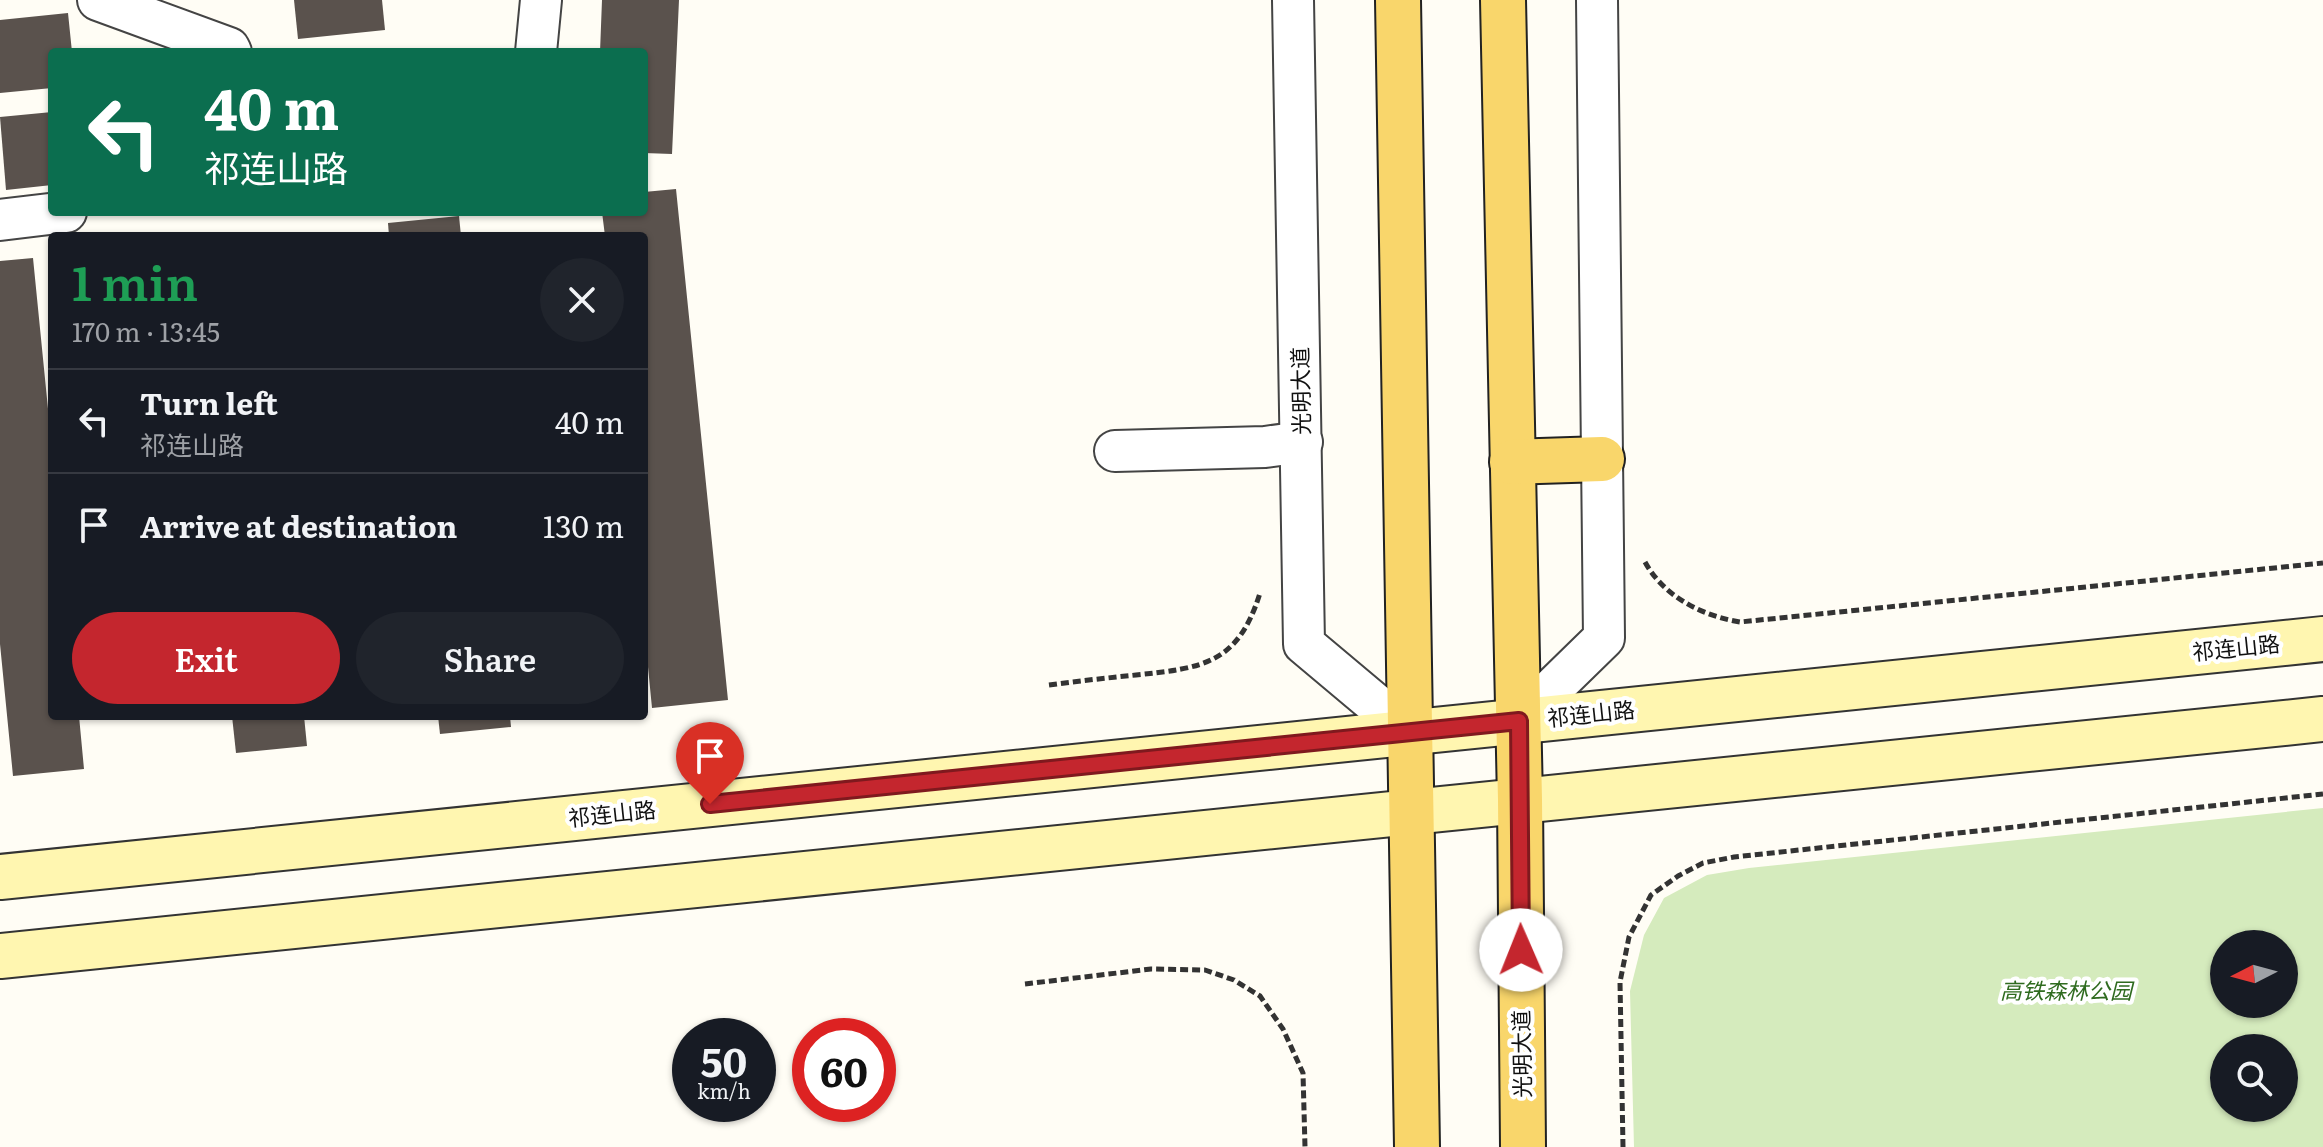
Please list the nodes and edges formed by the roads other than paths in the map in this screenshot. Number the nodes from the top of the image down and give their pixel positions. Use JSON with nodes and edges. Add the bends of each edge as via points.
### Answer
{"nodes":[{"id":1,"x":98,"y":0,"type":"edge"},
{"id":2,"x":541,"y":0,"type":"edge"},
{"id":3,"x":1293,"y":0,"type":"edge"},
{"id":4,"x":1398,"y":0,"type":"edge"},
{"id":5,"x":1503,"y":0,"type":"edge"},
{"id":6,"x":1597,"y":0,"type":"edge"},
{"id":7,"x":229,"y":48,"type":"edge"},
{"id":8,"x":536,"y":48,"type":"edge"},
{"id":9,"x":48,"y":214,"type":"edge"},
{"id":10,"x":0,"y":220,"type":"edge"},
{"id":11,"x":1302,"y":442,"type":"junction"},
{"id":12,"x":1115,"y":451,"type":"dead end"},
{"id":13,"x":1602,"y":459,"type":"junction"},
{"id":14,"x":1512,"y":462,"type":"junction"},
{"id":15,"x":2323,"y":639,"type":"edge"},
{"id":16,"x":2323,"y":719,"type":"edge"},
{"id":17,"x":1519,"y":721,"type":"junction"},
{"id":18,"x":1410,"y":733,"type":"junction"},
{"id":19,"x":1520,"y":800,"type":"junction"},
{"id":20,"x":1410,"y":812,"type":"junction"},
{"id":21,"x":0,"y":877,"type":"edge"},
{"id":22,"x":0,"y":956,"type":"edge"},
{"id":23,"x":1417,"y":1147,"type":"edge"},
{"id":24,"x":1523,"y":1147,"type":"edge"}],
"edges":[{"from":1,"to":7,"type":"street"},
{"from":2,"to":8,"type":"street"},
{"from":3,"to":11,"type":"street","name":"光明大道"},
{"from":4,"to":18,"type":"main road"},
{"from":5,"to":14,"type":"main road","name":"光明大道"},
{"from":6,"to":13,"type":"street"},
{"from":9,"to":10,"type":"street"},
{"from":11,"to":12,"type":"street"},
{"from":11,"to":18,"type":"street","name":"光明大道","via":[[1304,644]]},
{"from":13,"to":14,"type":"main road"},
{"from":13,"to":17,"type":"street","via":[[1604,638]]},
{"from":14,"to":17,"type":"main road","name":"光明大道"},
{"from":15,"to":17,"type":"main road","name":"祁连山路"},
{"from":16,"to":19,"type":"main road"},
{"from":17,"to":18,"type":"main road","name":"祁连山路"},
{"from":17,"to":19,"type":"main road","name":"光明大道"},
{"from":18,"to":20,"type":"main road"},
{"from":18,"to":21,"type":"main road","name":"祁连山路"},
{"from":19,"to":20,"type":"main road"},
{"from":19,"to":24,"type":"main road","name":"光明大道"},
{"from":20,"to":22,"type":"main road"},
{"from":20,"to":23,"type":"main road"}]}
